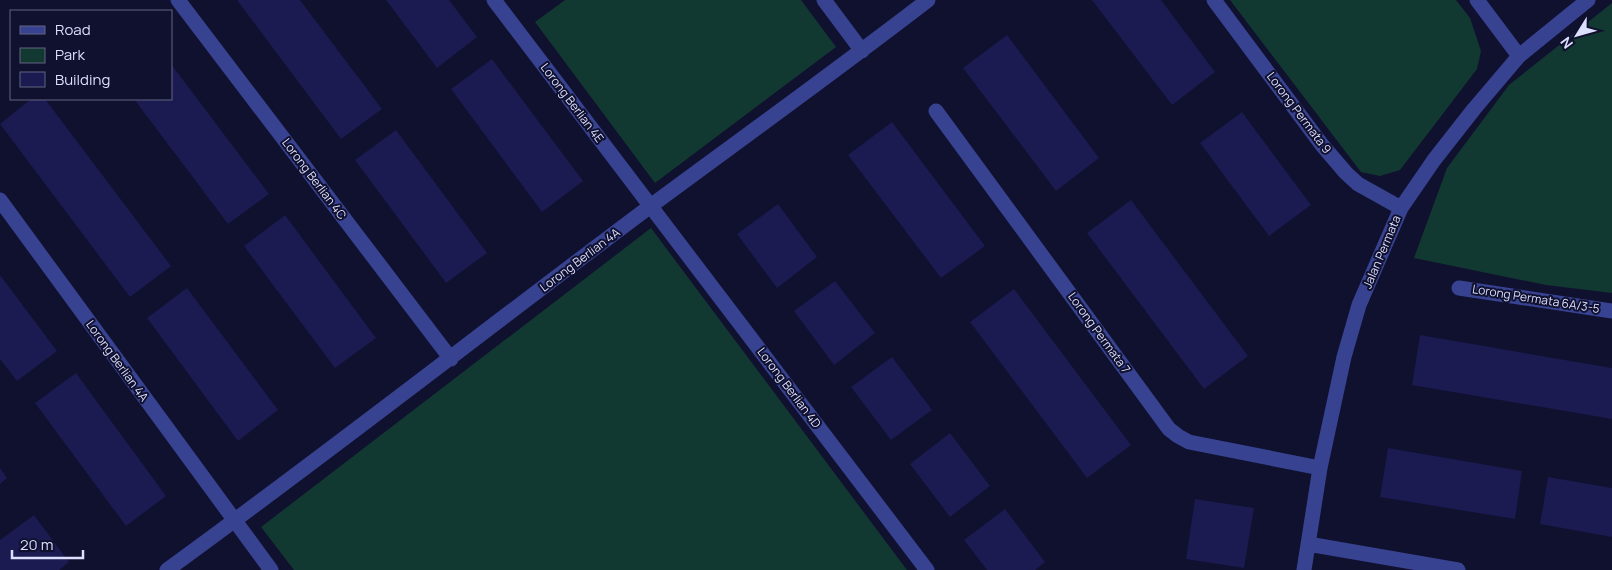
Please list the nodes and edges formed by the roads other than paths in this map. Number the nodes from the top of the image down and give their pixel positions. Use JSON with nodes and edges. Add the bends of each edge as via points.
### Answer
{"nodes":[{"id":1,"x":178,"y":0,"type":"edge"},
{"id":2,"x":494,"y":0,"type":"edge"},
{"id":3,"x":824,"y":0,"type":"edge"},
{"id":4,"x":928,"y":0,"type":"edge"},
{"id":5,"x":1214,"y":0,"type":"edge"},
{"id":6,"x":1477,"y":0,"type":"edge"},
{"id":7,"x":1588,"y":0,"type":"edge"},
{"id":8,"x":862,"y":51,"type":"junction"},
{"id":9,"x":1519,"y":56,"type":"junction"},
{"id":10,"x":936,"y":111,"type":"dead end"},
{"id":11,"x":0,"y":200,"type":"edge"},
{"id":12,"x":651,"y":206,"type":"junction"},
{"id":13,"x":1401,"y":208,"type":"junction"},
{"id":14,"x":1460,"y":288,"type":"dead end"},
{"id":15,"x":1612,"y":311,"type":"edge"},
{"id":16,"x":451,"y":359,"type":"junction"},
{"id":17,"x":1320,"y":468,"type":"junction"},
{"id":18,"x":234,"y":522,"type":"junction"},
{"id":19,"x":1308,"y":544,"type":"junction"},
{"id":20,"x":167,"y":570,"type":"edge"},
{"id":21,"x":270,"y":570,"type":"edge"},
{"id":22,"x":928,"y":570,"type":"edge"},
{"id":23,"x":1304,"y":570,"type":"edge"},
{"id":24,"x":1458,"y":570,"type":"edge"}],
"edges":[{"from":1,"to":16,"type":"street","name":"Lorong Berlian 4C"},
{"from":2,"to":12,"type":"street","name":"Lorong Berlian 4E"},
{"from":3,"to":8,"type":"street"},
{"from":4,"to":8,"type":"street","name":"Lorong Berlian 4A"},
{"from":5,"to":13,"type":"street","name":"Lorong Permata 9","via":[[1346,173],[1358,184]]},
{"from":6,"to":9,"type":"street"},
{"from":7,"to":9,"type":"street","name":"Jalan Permata"},
{"from":8,"to":12,"type":"street","name":"Lorong Berlian 4A"},
{"from":9,"to":13,"type":"street","name":"Jalan Permata","via":[[1434,160]]},
{"from":10,"to":17,"type":"street","name":"Lorong Permata 7","via":[[1169,429],[1189,442]]},
{"from":11,"to":18,"type":"street","name":"Lorong Berlian 4A"},
{"from":12,"to":16,"type":"street","name":"Lorong Berlian 4A"},
{"from":12,"to":22,"type":"street","name":"Lorong Berlian 4D"},
{"from":13,"to":17,"type":"street","name":"Jalan Permata","via":[[1359,305]]},
{"from":14,"to":15,"type":"street","name":"Lorong Permata 6A/3-5"},
{"from":16,"to":18,"type":"street","name":"Lorong Berlian 4A"},
{"from":17,"to":19,"type":"street","name":"Jalan Permata"},
{"from":18,"to":20,"type":"street","name":"Lorong Berlian 4A"},
{"from":18,"to":21,"type":"street"},
{"from":19,"to":23,"type":"street","name":"Jalan Permata"},
{"from":19,"to":24,"type":"street"}]}
